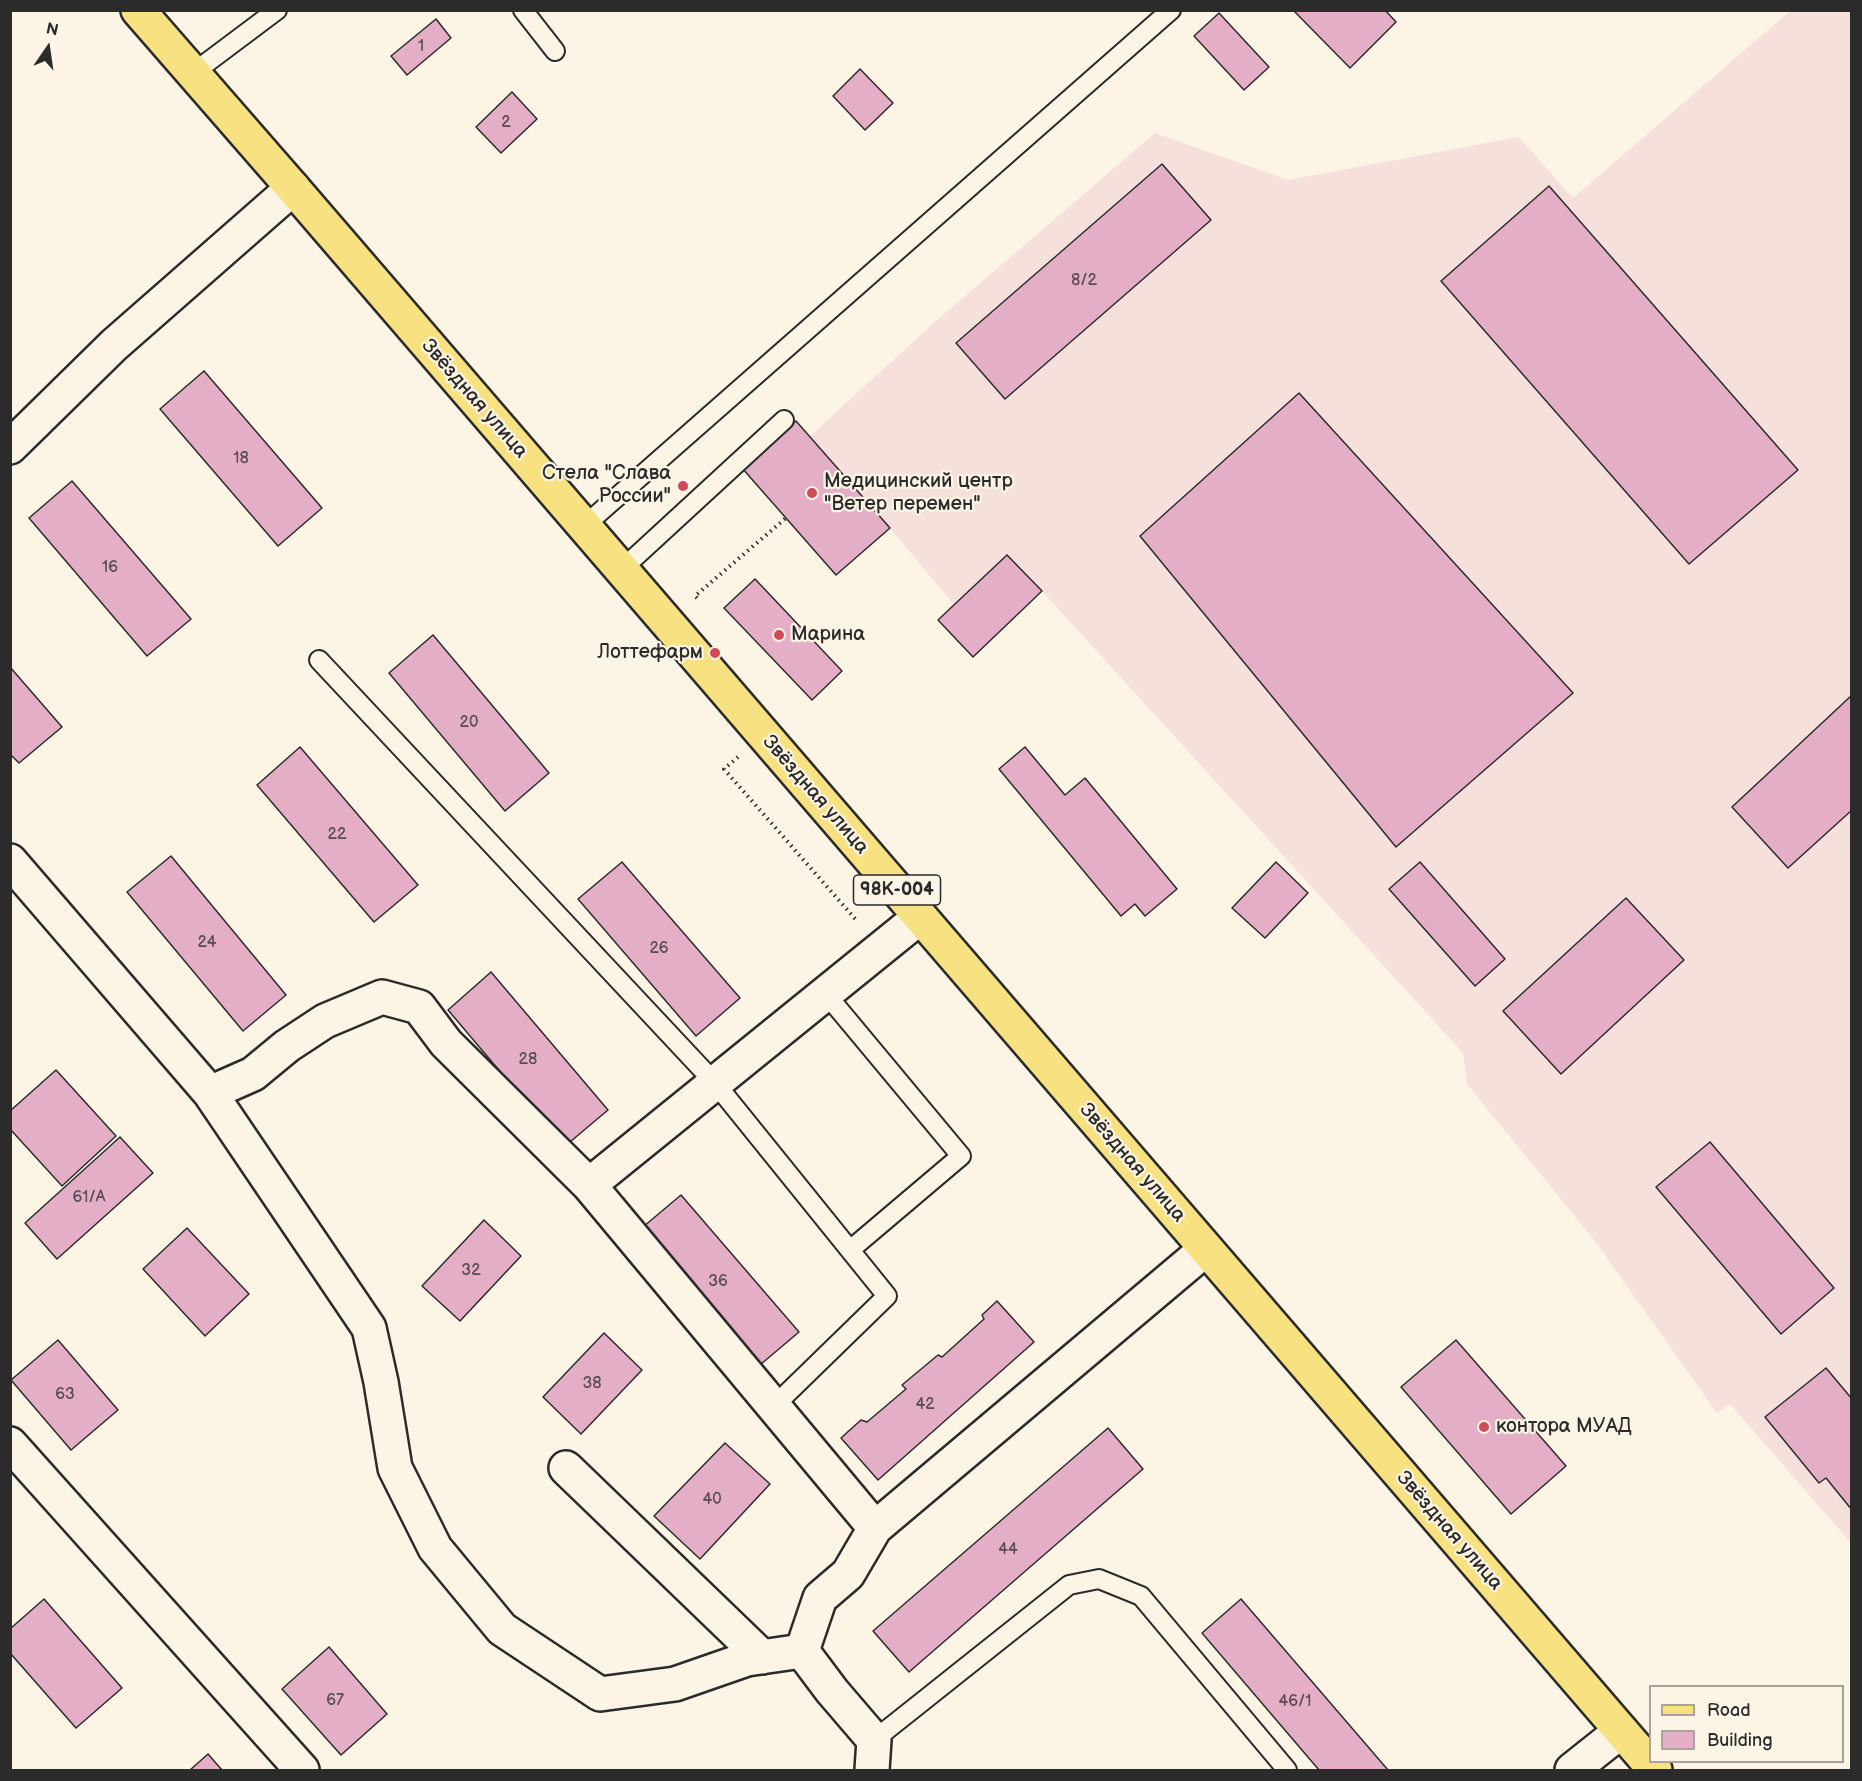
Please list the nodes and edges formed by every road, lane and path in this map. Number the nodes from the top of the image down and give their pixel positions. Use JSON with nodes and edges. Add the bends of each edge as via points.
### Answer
{"nodes":[{"id":1,"x":138,"y":10,"type":"edge"},
{"id":2,"x":278,"y":10,"type":"edge"},
{"id":3,"x":523,"y":10,"type":"edge"},
{"id":4,"x":1171,"y":10,"type":"edge"},
{"id":5,"x":555,"y":51,"type":"dead end"},
{"id":6,"x":193,"y":73,"type":"junction"},
{"id":7,"x":293,"y":188,"type":"junction"},
{"id":8,"x":784,"y":420,"type":"dead end"},
{"id":9,"x":10,"y":447,"type":"edge"},
{"id":10,"x":786,"y":518,"type":"dead end"},
{"id":11,"x":584,"y":526,"type":"junction"},
{"id":12,"x":621,"y":570,"type":"junction"},
{"id":13,"x":703,"y":605,"type":"dead end"},
{"id":14,"x":319,"y":660,"type":"dead end"},
{"id":15,"x":10,"y":861,"type":"edge"},
{"id":16,"x":920,"y":917,"type":"junction"},
{"id":17,"x":826,"y":994,"type":"junction"},
{"id":18,"x":715,"y":1083,"type":"junction"},
{"id":19,"x":210,"y":1093,"type":"junction"},
{"id":20,"x":589,"y":1185,"type":"junction"},
{"id":21,"x":1206,"y":1249,"type":"junction"},
{"id":22,"x":850,"y":1250,"type":"junction"},
{"id":23,"x":774,"y":1407,"type":"junction"},
{"id":24,"x":10,"y":1444,"type":"edge"},
{"id":25,"x":566,"y":1468,"type":"dead end"},
{"id":26,"x":875,"y":1528,"type":"junction"},
{"id":27,"x":802,"y":1651,"type":"junction"},
{"id":28,"x":762,"y":1657,"type":"junction"},
{"id":29,"x":1621,"y":1731,"type":"junction"},
{"id":30,"x":873,"y":1755,"type":"edge"},
{"id":31,"x":302,"y":1770,"type":"edge"},
{"id":32,"x":1287,"y":1770,"type":"edge"},
{"id":33,"x":1572,"y":1770,"type":"edge"},
{"id":34,"x":1655,"y":1770,"type":"edge"}],
"edges":[{"from":1,"to":6,"type":"main road","name":"Звёздная улица","number":"98К-004"},
{"from":2,"to":6,"type":"lane"},
{"from":3,"to":5,"type":"lane"},
{"from":4,"to":11,"type":"lane"},
{"from":6,"to":7,"type":"main road","name":"Звёздная улица","number":"98К-004"},
{"from":7,"to":9,"type":"street","via":[[114,345]]},
{"from":7,"to":11,"type":"main road","name":"Звёздная улица","number":"98К-004"},
{"from":8,"to":12,"type":"lane"},
{"from":10,"to":13,"type":"path","via":[[695,596]]},
{"from":11,"to":12,"type":"main road","name":"Звёздная улица","number":"98К-004"},
{"from":12,"to":16,"type":"main road","name":"Звёздная улица","number":"98К-004"},
{"from":14,"to":18,"type":"lane"},
{"from":15,"to":19,"type":"street"},
{"from":16,"to":17,"type":"street"},
{"from":16,"to":21,"type":"main road","name":"Звёздная улица","number":"98К-004"},
{"from":17,"to":18,"type":"street"},
{"from":17,"to":22,"type":"lane","via":[[961,1156]]},
{"from":18,"to":20,"type":"street"},
{"from":18,"to":22,"type":"lane"},
{"from":19,"to":20,"type":"street","via":[[253,1074],[325,1021],[382,997],[418,1007],[446,1042]]},
{"from":19,"to":28,"type":"street","via":[[369,1328],[395,1468],[435,1548],[502,1629],[600,1694],[675,1684]]},
{"from":20,"to":23,"type":"street"},
{"from":21,"to":26,"type":"street"},
{"from":21,"to":29,"type":"main road","name":"Звёздная улица","number":"98К-004"},
{"from":22,"to":23,"type":"lane","via":[[887,1296]]},
{"from":23,"to":26,"type":"street"},
{"from":24,"to":31,"type":"street"},
{"from":25,"to":28,"type":"street"},
{"from":26,"to":27,"type":"street","via":[[848,1574],[820,1598]]},
{"from":27,"to":28,"type":"street"},
{"from":27,"to":30,"type":"street"},
{"from":29,"to":33,"type":"street"},
{"from":29,"to":34,"type":"main road","name":"Звёздная улица","number":"98К-004"},
{"from":30,"to":32,"type":"lane","via":[[1070,1585],[1099,1579],[1141,1596]]}]}
